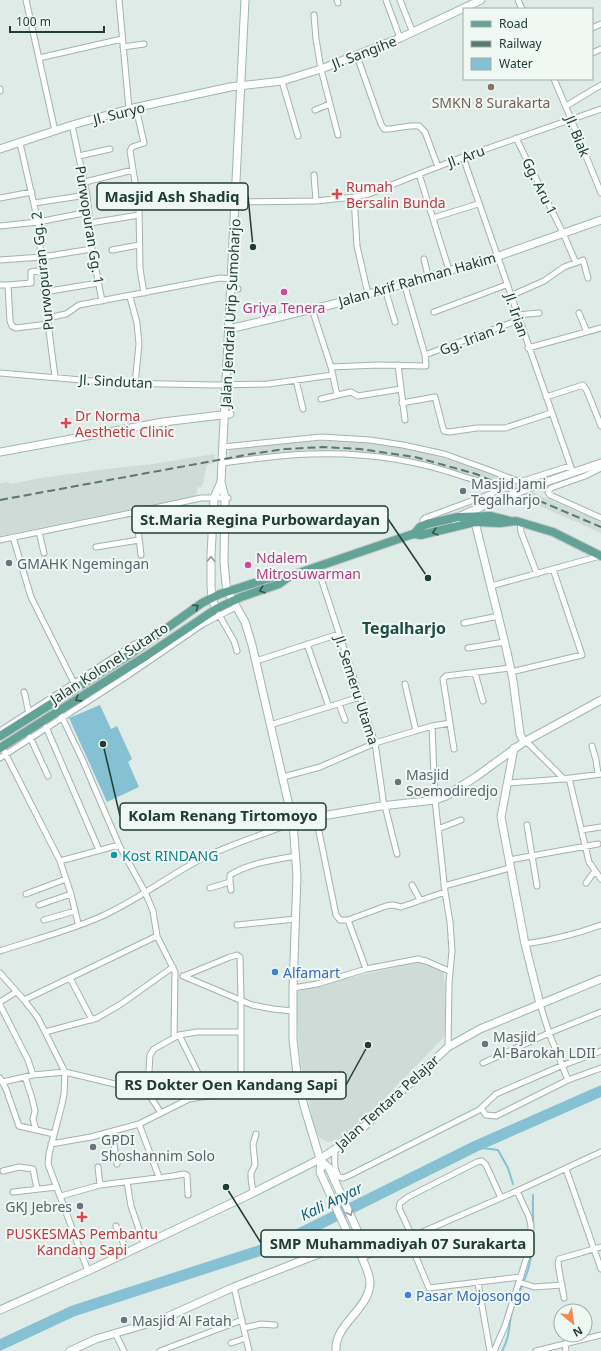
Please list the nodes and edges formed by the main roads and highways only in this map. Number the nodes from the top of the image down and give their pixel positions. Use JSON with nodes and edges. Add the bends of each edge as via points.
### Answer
{"nodes":[{"id":1,"x":245,"y":0,"type":"edge"},
{"id":2,"x":481,"y":0,"type":"edge"},
{"id":3,"x":465,"y":8,"type":"edge"},
{"id":4,"x":463,"y":9,"type":"edge"},
{"id":5,"x":241,"y":86,"type":"junction"},
{"id":6,"x":0,"y":149,"type":"edge"},
{"id":7,"x":601,"y":220,"type":"edge"},
{"id":8,"x":229,"y":329,"type":"junction"},
{"id":9,"x":227,"y":415,"type":"junction"},
{"id":10,"x":0,"y":452,"type":"edge"},
{"id":11,"x":601,"y":463,"type":"edge"},
{"id":12,"x":221,"y":482,"type":"junction"},
{"id":13,"x":458,"y":517,"type":"junction"},
{"id":14,"x":511,"y":521,"type":"junction"},
{"id":15,"x":475,"y":522,"type":"junction"},
{"id":16,"x":213,"y":524,"type":"junction"},
{"id":17,"x":225,"y":525,"type":"junction"},
{"id":18,"x":455,"y":526,"type":"junction"},
{"id":19,"x":414,"y":534,"type":"junction"},
{"id":20,"x":601,"y":556,"type":"edge"},
{"id":21,"x":290,"y":576,"type":"junction"},
{"id":22,"x":228,"y":592,"type":"junction"},
{"id":23,"x":212,"y":598,"type":"junction"},
{"id":24,"x":234,"y":604,"type":"junction"},
{"id":25,"x":217,"y":612,"type":"junction"},
{"id":26,"x":176,"y":622,"type":"junction"},
{"id":27,"x":183,"y":634,"type":"junction"},
{"id":28,"x":601,"y":700,"type":"edge"},
{"id":29,"x":0,"y":736,"type":"edge"},
{"id":30,"x":524,"y":742,"type":"junction"},
{"id":31,"x":514,"y":748,"type":"junction"},
{"id":32,"x":2,"y":750,"type":"edge"},
{"id":33,"x":293,"y":823,"type":"junction"},
{"id":34,"x":601,"y":979,"type":"edge"},
{"id":35,"x":540,"y":1004,"type":"junction"},
{"id":36,"x":321,"y":1160,"type":"junction"},
{"id":37,"x":359,"y":1235,"type":"junction"},
{"id":38,"x":350,"y":1238,"type":"junction"},
{"id":39,"x":359,"y":1249,"type":"junction"},
{"id":40,"x":0,"y":1310,"type":"edge"},
{"id":41,"x":70,"y":1351,"type":"edge"},
{"id":42,"x":336,"y":1351,"type":"edge"}],
"edges":[{"from":1,"to":5,"type":"main road","name":"Jalan Jendral Urip Sumoharjo"},
{"from":2,"to":3,"type":"main road","name":"Jl. Sangihe"},
{"from":4,"to":5,"type":"main road","name":"Jl. Sangihe","via":[[413,33],[321,69],[282,81]]},
{"from":5,"to":6,"type":"main road","name":"Jl. Suryo","via":[[133,109],[72,125]]},
{"from":5,"to":8,"type":"main road","name":"Jalan Jendral Urip Sumoharjo","via":[[232,278],[235,288]]},
{"from":7,"to":8,"type":"main road","name":"Jalan Arif Rahman Hakim","via":[[496,257],[368,294]]},
{"from":8,"to":9,"type":"main road","name":"Jalan Jendral Urip Sumoharjo"},
{"from":9,"to":10,"type":"main road","via":[[163,422]]},
{"from":9,"to":12,"type":"main road","name":"Jalan Jendral Urip Sumoharjo"},
{"from":11,"to":13,"type":"main road","bridge":true,"via":[[571,469]]},
{"from":12,"to":16,"type":"main road","name":"Jalan Jendral Urip Sumoharjo","via":[[214,498]]},
{"from":12,"to":17,"type":"main road","name":"Jalan Jendral Urip Sumoharjo","via":[[227,498]]},
{"from":13,"to":14,"type":"main road","via":[[491,516]]},
{"from":13,"to":18,"type":"main road"},
{"from":13,"to":19,"type":"main road","via":[[420,527]]},
{"from":14,"to":15,"type":"main road"},
{"from":14,"to":20,"type":"main road","via":[[553,532]]},
{"from":15,"to":18,"type":"main road"},
{"from":15,"to":30,"type":"main road","via":[[505,642],[520,734]]},
{"from":16,"to":17,"type":"main road"},
{"from":23,"to":16,"type":"main road","name":"Jalan Jendral Urip Sumoharjo","one_way":true,"via":[[210,573]]},
{"from":17,"to":22,"type":"main road","name":"Jalan Jendral Urip Sumoharjo","via":[[224,562]]},
{"from":18,"to":19,"type":"main road","one_way":true,"via":[[421,535]]},
{"from":19,"to":21,"type":"main road"},
{"from":21,"to":22,"type":"main road","name":"Jalan Kolonel Sutarto","via":[[276,576]]},
{"from":21,"to":24,"type":"main road","name":"Jalan Kolonel Sutarto","one_way":true,"via":[[279,584]]},
{"from":22,"to":23,"type":"main road","name":"Jalan Kolonel Sutarto"},
{"from":22,"to":24,"type":"main road"},
{"from":23,"to":25,"type":"main road","name":"Jalan Jendral Urip Sumoharjo"},
{"from":26,"to":23,"type":"main road","name":"Jalan Kolonel Sutarto","one_way":true},
{"from":24,"to":25,"type":"main road","name":"Jalan Kolonel Sutarto"},
{"from":24,"to":33,"type":"main road","via":[[246,626],[256,661]]},
{"from":25,"to":27,"type":"main road","name":"Jalan Kolonel Sutarto"},
{"from":26,"to":27,"type":"main road"},
{"from":26,"to":29,"type":"main road","name":"Jalan Kolonel Sutarto","via":[[132,653],[75,685]]},
{"from":27,"to":32,"type":"main road","name":"Jalan Kolonel Sutarto","via":[[61,714],[43,720]]},
{"from":28,"to":30,"type":"main road"},
{"from":30,"to":31,"type":"main road"},
{"from":31,"to":33,"type":"main road","via":[[461,787],[435,800],[316,817]]},
{"from":31,"to":35,"type":"main road","via":[[501,817],[525,944]]},
{"from":33,"to":36,"type":"main road","via":[[297,876],[292,988],[293,1046],[298,1082]]},
{"from":34,"to":35,"type":"main road","name":"Jalan Tentara Pelajar"},
{"from":35,"to":36,"type":"main road","name":"Jalan Tentara Pelajar","via":[[448,1047],[367,1124]]},
{"from":36,"to":37,"type":"main road","one_way":true,"via":[[330,1168]]},
{"from":36,"to":38,"type":"main road","via":[[320,1172]]},
{"from":36,"to":40,"type":"main road","name":"Jalan Tentara Pelajar"},
{"from":37,"to":38,"type":"main road"},
{"from":37,"to":39,"type":"main road"},
{"from":38,"to":39,"type":"main road"},
{"from":38,"to":41,"type":"main road","via":[[160,1320],[85,1343]]},
{"from":39,"to":42,"type":"main road","via":[[370,1283],[363,1302],[338,1338]]}]}
